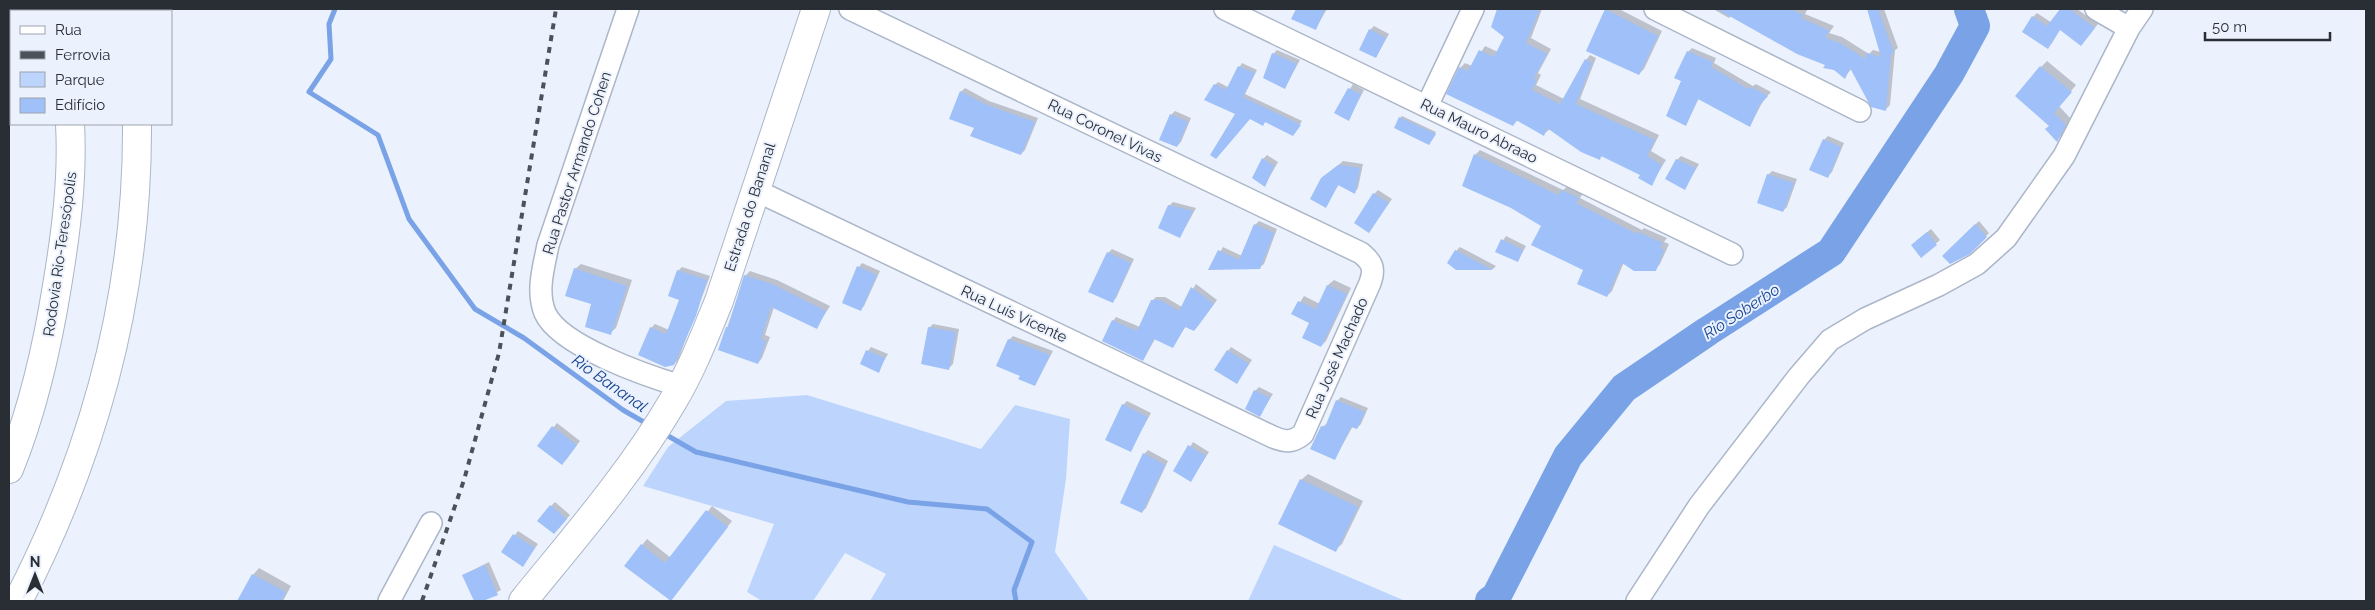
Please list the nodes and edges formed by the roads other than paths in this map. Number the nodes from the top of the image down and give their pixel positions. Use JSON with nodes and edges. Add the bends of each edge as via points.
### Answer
{"nodes":[{"id":1,"x":628,"y":9,"type":"edge"},
{"id":2,"x":816,"y":9,"type":"edge"},
{"id":3,"x":850,"y":9,"type":"edge"},
{"id":4,"x":1225,"y":9,"type":"edge"},
{"id":5,"x":1473,"y":9,"type":"edge"},
{"id":6,"x":1655,"y":9,"type":"edge"},
{"id":7,"x":2096,"y":9,"type":"edge"},
{"id":8,"x":2142,"y":9,"type":"edge"},
{"id":9,"x":2129,"y":28,"type":"junction"},
{"id":10,"x":1427,"y":106,"type":"junction"},
{"id":11,"x":1860,"y":111,"type":"dead end"},
{"id":12,"x":70,"y":125,"type":"edge"},
{"id":13,"x":138,"y":125,"type":"edge"},
{"id":14,"x":754,"y":190,"type":"junction"},
{"id":15,"x":1361,"y":253,"type":"joint"},
{"id":16,"x":1732,"y":254,"type":"dead end"},
{"id":17,"x":677,"y":394,"type":"junction"},
{"id":18,"x":1273,"y":437,"type":"joint"},
{"id":19,"x":9,"y":469,"type":"edge"},
{"id":20,"x":431,"y":523,"type":"dead end"},
{"id":21,"x":18,"y":601,"type":"edge"},
{"id":22,"x":389,"y":601,"type":"edge"},
{"id":23,"x":523,"y":601,"type":"edge"},
{"id":24,"x":1637,"y":601,"type":"edge"}],
"edges":[{"from":1,"to":17,"type":"street","name":"Rua Pastor Armando Cohen","via":[[548,245],[541,280],[542,296],[546,313],[559,330]]},
{"from":2,"to":14,"type":"main road","name":"Estrada do Bananal"},
{"from":3,"to":15,"type":"street","name":"Rua Coronel Vivas"},
{"from":4,"to":10,"type":"street","name":"Rua Mauro Abraao"},
{"from":5,"to":10,"type":"street"},
{"from":6,"to":11,"type":"street"},
{"from":7,"to":9,"type":"street"},
{"from":8,"to":9,"type":"street"},
{"from":9,"to":24,"type":"street","via":[[2064,156],[2006,238],[1977,264],[1865,319],[1830,340],[1699,506]]},
{"from":10,"to":16,"type":"street","name":"Rua Mauro Abraao"},
{"from":12,"to":19,"type":"main road","name":"Rodovia Rio-Teresópolis","via":[[72,160],[64,246],[47,347]]},
{"from":13,"to":21,"type":"main road","via":[[135,198],[126,284],[108,373],[78,469],[46,547]]},
{"from":14,"to":17,"type":"main road","name":"Estrada do Bananal","via":[[700,349]]},
{"from":14,"to":18,"type":"street","name":"Rua Luís Vicente"},
{"from":15,"to":18,"type":"street","name":"Rua José Machado","via":[[1371,262],[1374,272],[1303,434],[1296,440],[1284,442]]},
{"from":17,"to":23,"type":"main road","name":"Estrada do Bananal","via":[[638,455]]},
{"from":20,"to":22,"type":"street"}]}
